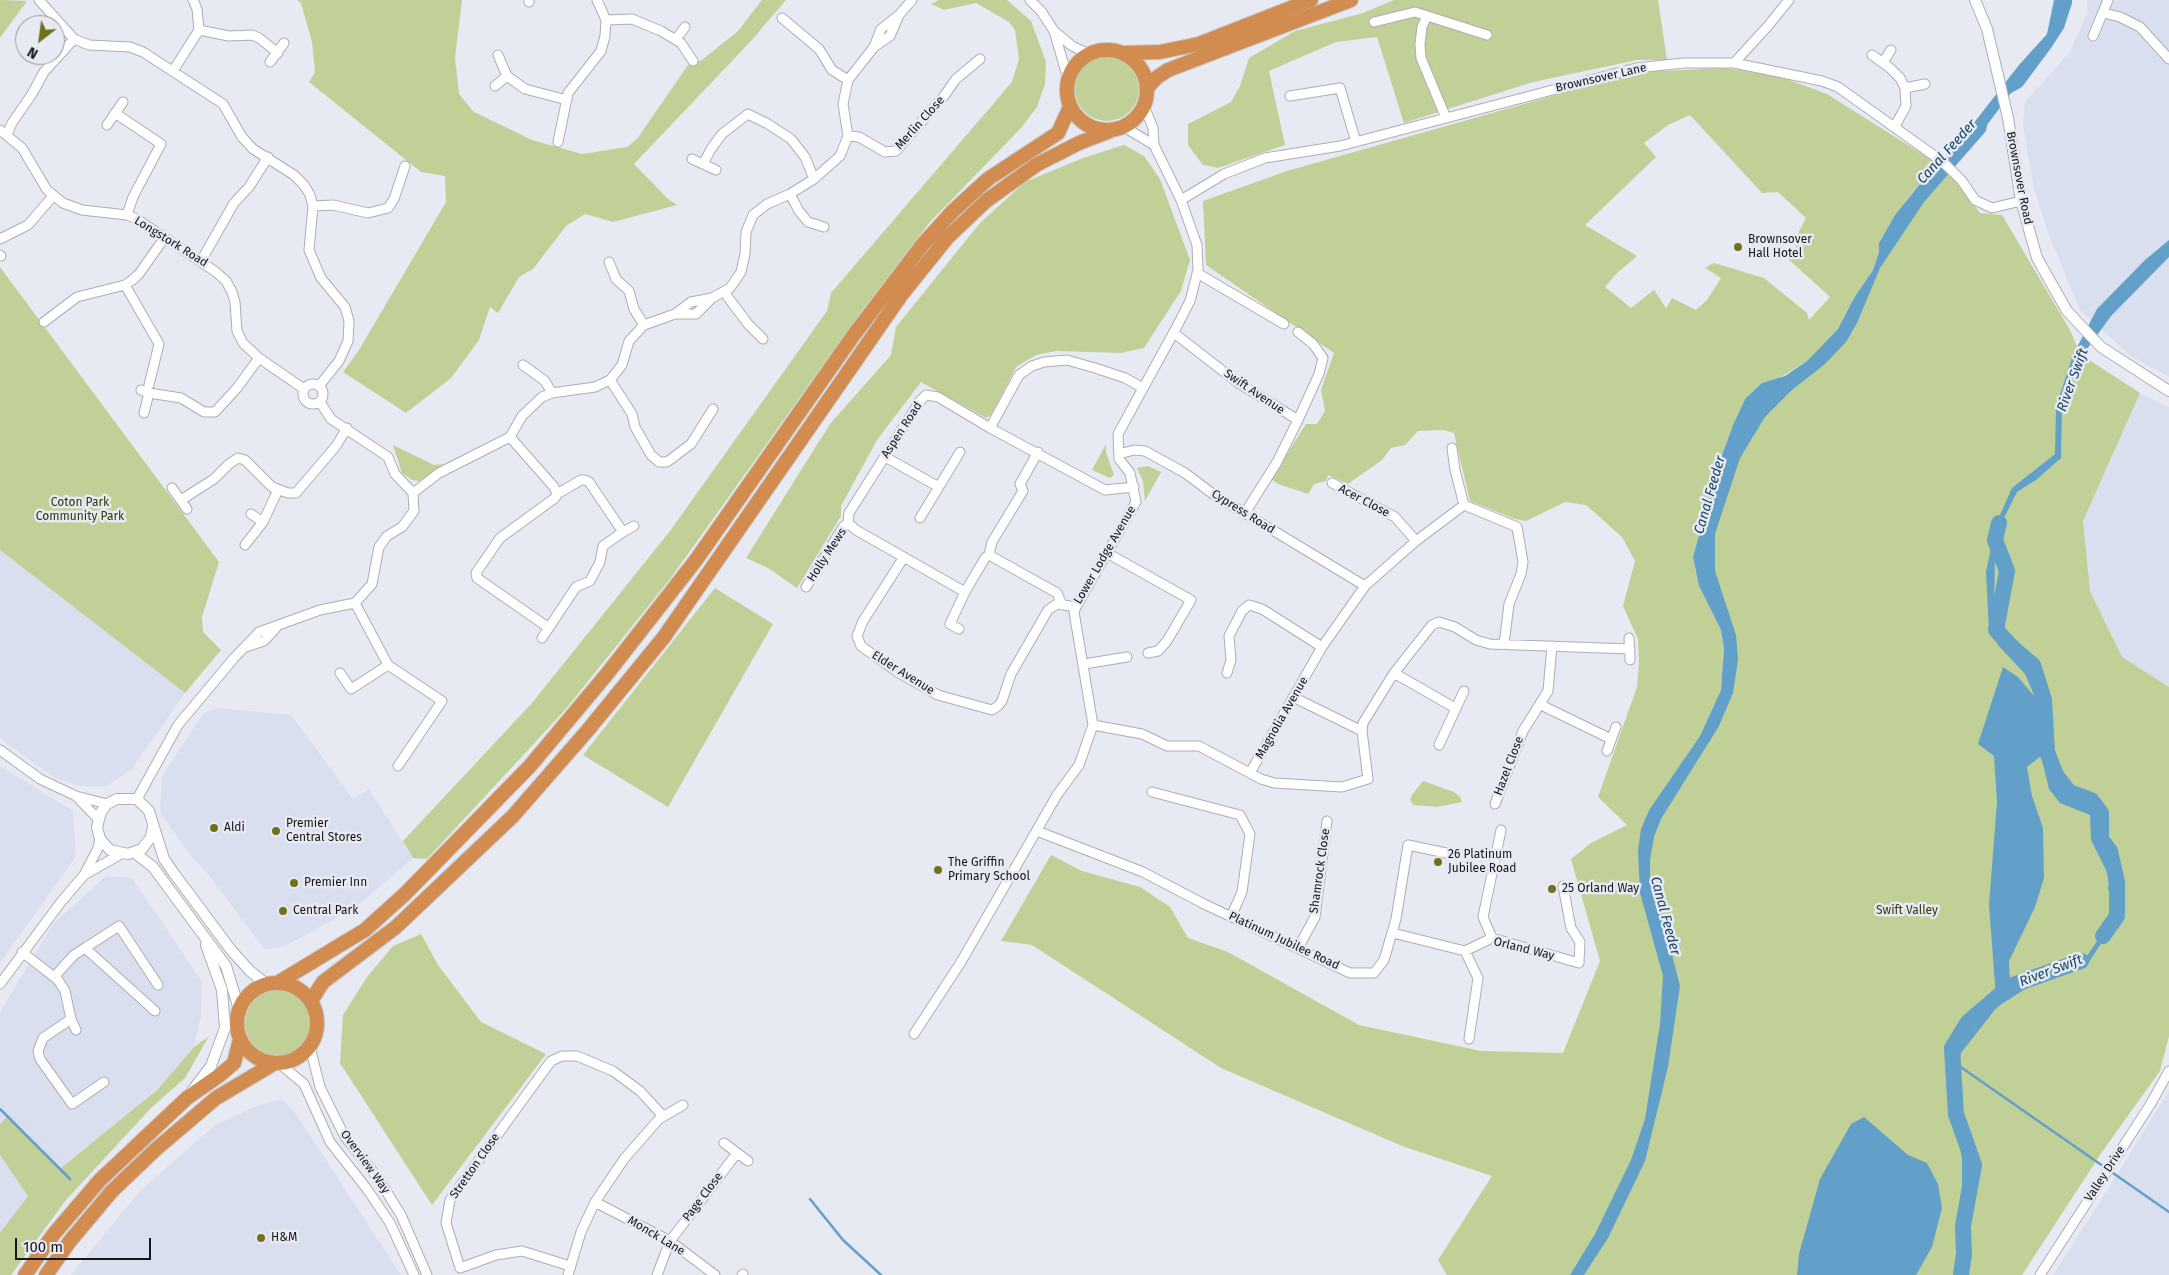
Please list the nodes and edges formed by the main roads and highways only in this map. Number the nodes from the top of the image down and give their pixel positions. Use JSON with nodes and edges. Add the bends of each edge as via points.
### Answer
{"nodes":[{"id":1,"x":1310,"y":0,"type":"edge"},
{"id":2,"x":1351,"y":0,"type":"edge"},
{"id":3,"x":1124,"y":53,"type":"junction"},
{"id":4,"x":1148,"y":87,"type":"junction"},
{"id":5,"x":1070,"y":107,"type":"junction"},
{"id":6,"x":1117,"y":129,"type":"junction"},
{"id":7,"x":273,"y":983,"type":"junction"},
{"id":8,"x":311,"y":1001,"type":"junction"},
{"id":9,"x":240,"y":1039,"type":"junction"},
{"id":10,"x":278,"y":1063,"type":"junction"},
{"id":11,"x":25,"y":1275,"type":"edge"},
{"id":12,"x":46,"y":1275,"type":"edge"}],
"edges":[{"from":1,"to":3,"type":"highway","via":[[1198,44],[1160,52]]},
{"from":2,"to":4,"type":"highway","via":[[1168,70]]},
{"from":3,"to":4,"type":"highway","via":[[1140,67]]},
{"from":3,"to":5,"type":"highway","via":[[1112,50],[1089,54],[1080,60],[1066,88]]},
{"from":4,"to":6,"type":"highway","via":[[1144,106],[1132,122]]},
{"from":5,"to":6,"type":"highway","via":[[1086,125],[1098,130]]},
{"from":5,"to":7,"type":"highway","via":[[1058,133],[988,179],[924,244],[853,336],[696,560],[530,766],[406,893],[365,930]]},
{"from":6,"to":8,"type":"highway","via":[[1079,143],[1036,165],[986,201],[947,238],[902,294],[664,636],[513,816],[396,927],[323,982]]},
{"from":7,"to":8,"type":"highway","via":[[292,985]]},
{"from":7,"to":9,"type":"highway","via":[[255,989],[245,998],[239,1009],[237,1030]]},
{"from":8,"to":10,"type":"highway","via":[[318,1024],[316,1036],[302,1055]]},
{"from":9,"to":10,"type":"highway","via":[[254,1056]]},
{"from":9,"to":11,"type":"highway","via":[[234,1063],[187,1098],[100,1180],[53,1235]]},
{"from":10,"to":12,"type":"highway","via":[[216,1098],[155,1150],[112,1192]]}]}
